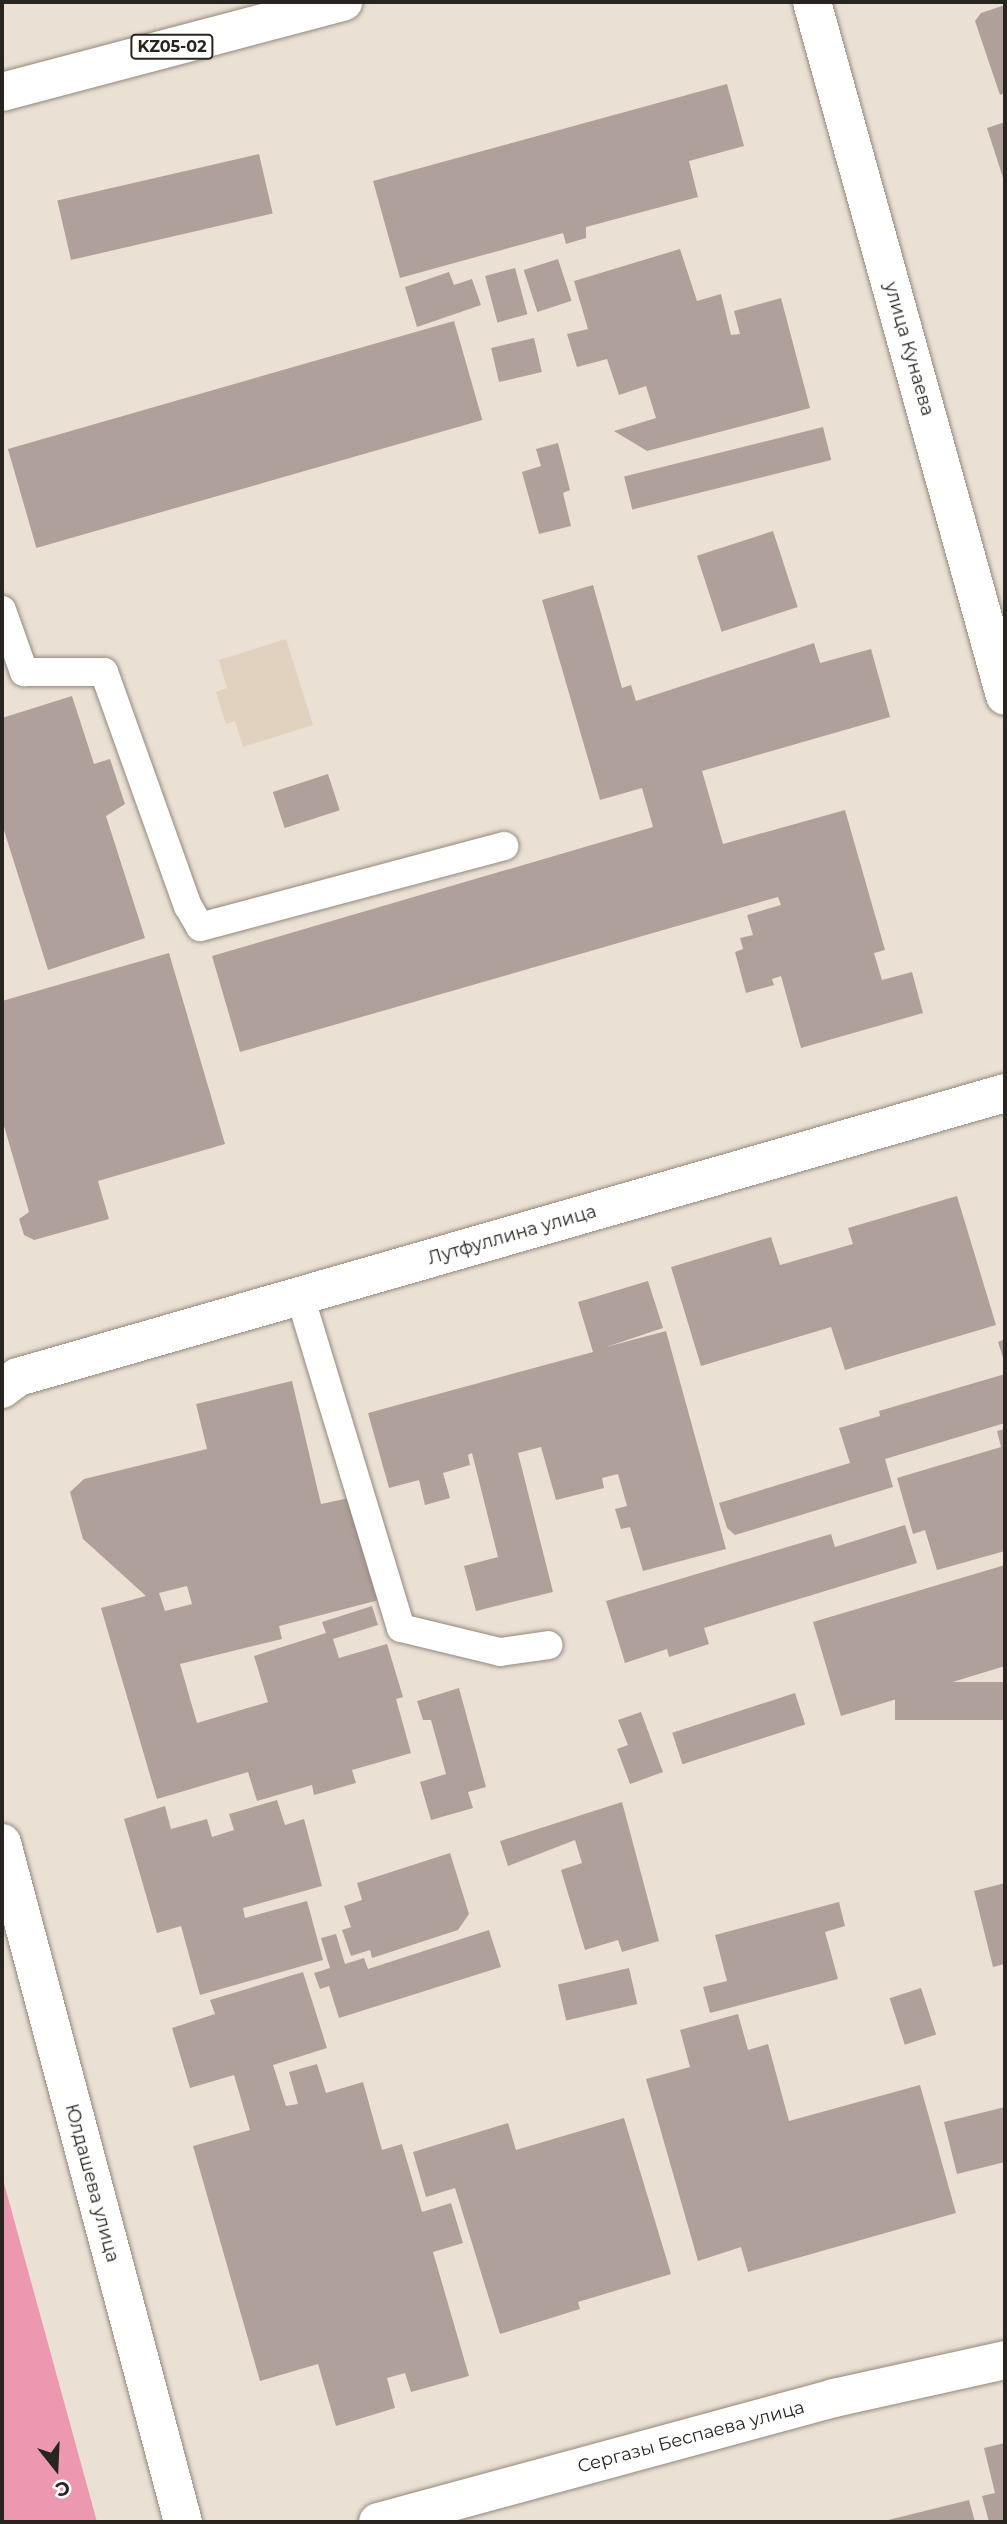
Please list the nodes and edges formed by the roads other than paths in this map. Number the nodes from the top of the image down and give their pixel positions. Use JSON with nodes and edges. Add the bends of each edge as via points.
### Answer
{"nodes":[{"id":1,"x":343,"y":2,"type":"edge"},
{"id":2,"x":812,"y":2,"type":"edge"},
{"id":3,"x":2,"y":92,"type":"edge"},
{"id":4,"x":2,"y":610,"type":"edge"},
{"id":5,"x":13,"y":675,"type":"edge"},
{"id":6,"x":1005,"y":696,"type":"edge"},
{"id":7,"x":504,"y":846,"type":"dead end"},
{"id":8,"x":1005,"y":1093,"type":"edge"},
{"id":9,"x":300,"y":1296,"type":"junction"},
{"id":10,"x":7,"y":1380,"type":"edge"},
{"id":11,"x":549,"y":1645,"type":"dead end"},
{"id":12,"x":2,"y":1843,"type":"edge"},
{"id":13,"x":1005,"y":2360,"type":"edge"},
{"id":14,"x":183,"y":2522,"type":"edge"},
{"id":15,"x":378,"y":2522,"type":"edge"}],
"edges":[{"from":1,"to":3,"type":"main road","number":"KZ05-02"},
{"from":2,"to":6,"type":"main road","name":"улица Кунаева"},
{"from":4,"to":5,"type":"lane"},
{"from":5,"to":7,"type":"lane","via":[[104,673],[188,906],[200,927]]},
{"from":8,"to":9,"type":"main road","name":"Лутфуллина улица"},
{"from":9,"to":10,"type":"main road","name":"Лутфуллина улица"},
{"from":9,"to":11,"type":"lane","via":[[401,1628],[500,1652]]},
{"from":12,"to":14,"type":"main road","name":"Юлдашева улица"},
{"from":13,"to":15,"type":"main road","name":"Сергазы Беспаева улица","via":[[834,2398]]}]}
